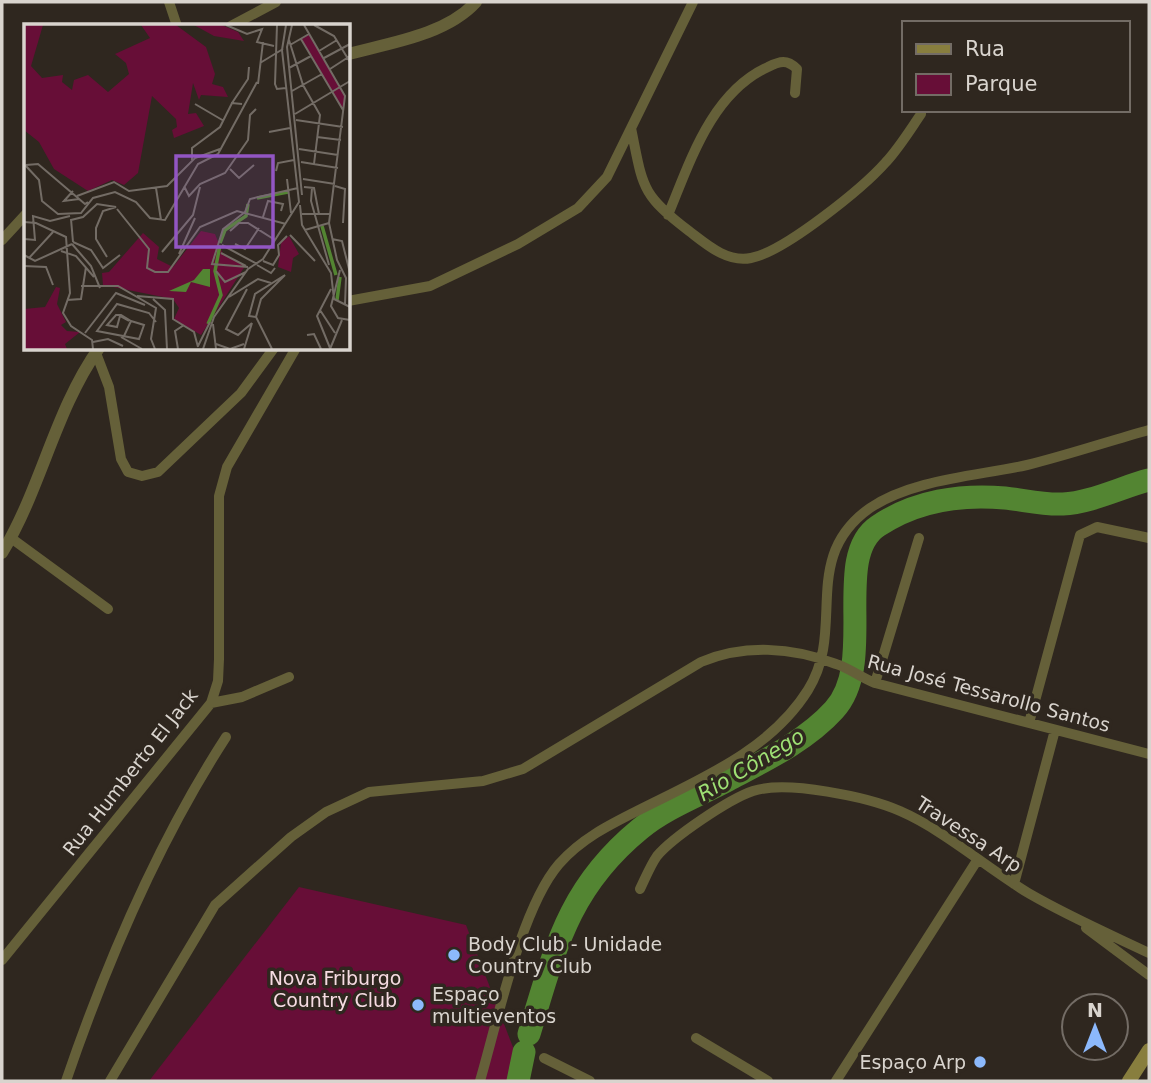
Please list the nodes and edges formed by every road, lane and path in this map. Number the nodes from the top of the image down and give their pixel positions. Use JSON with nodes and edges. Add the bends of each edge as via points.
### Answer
{"nodes":[{"id":1,"x":169,"y":2,"type":"edge"},
{"id":2,"x":276,"y":2,"type":"edge"},
{"id":3,"x":476,"y":2,"type":"edge"},
{"id":4,"x":693,"y":2,"type":"edge"},
{"id":5,"x":176,"y":24,"type":"edge"},
{"id":6,"x":235,"y":24,"type":"edge"},
{"id":7,"x":350,"y":53,"type":"edge"},
{"id":8,"x":795,"y":93,"type":"dead end"},
{"id":9,"x":921,"y":114,"type":"dead end"},
{"id":10,"x":631,"y":128,"type":"junction"},
{"id":11,"x":668,"y":215,"type":"junction"},
{"id":12,"x":24,"y":216,"type":"edge"},
{"id":13,"x":2,"y":240,"type":"edge"},
{"id":14,"x":350,"y":301,"type":"edge"},
{"id":15,"x":97,"y":350,"type":"edge"},
{"id":16,"x":273,"y":350,"type":"edge"},
{"id":17,"x":295,"y":350,"type":"edge"},
{"id":18,"x":1149,"y":430,"type":"edge"},
{"id":19,"x":11,"y":538,"type":"junction"},
{"id":20,"x":919,"y":538,"type":"dead end"},
{"id":21,"x":1149,"y":538,"type":"edge"},
{"id":22,"x":2,"y":554,"type":"edge"},
{"id":23,"x":108,"y":609,"type":"dead end"},
{"id":24,"x":822,"y":660,"type":"junction"},
{"id":25,"x":289,"y":677,"type":"dead end"},
{"id":26,"x":875,"y":683,"type":"junction"},
{"id":27,"x":211,"y":703,"type":"junction"},
{"id":28,"x":1028,"y":723,"type":"junction"},
{"id":29,"x":1055,"y":730,"type":"junction"},
{"id":30,"x":226,"y":737,"type":"dead end"},
{"id":31,"x":1149,"y":754,"type":"edge"},
{"id":32,"x":978,"y":859,"type":"junction"},
{"id":33,"x":1014,"y":884,"type":"junction"},
{"id":34,"x":640,"y":889,"type":"dead end"},
{"id":35,"x":1063,"y":912,"type":"junction"},
{"id":36,"x":1149,"y":953,"type":"edge"},
{"id":37,"x":2,"y":960,"type":"edge"},
{"id":38,"x":1149,"y":975,"type":"edge"},
{"id":39,"x":696,"y":1038,"type":"dead end"},
{"id":40,"x":1149,"y":1050,"type":"edge"},
{"id":41,"x":544,"y":1058,"type":"dead end"},
{"id":42,"x":66,"y":1081,"type":"edge"},
{"id":43,"x":110,"y":1081,"type":"edge"},
{"id":44,"x":480,"y":1081,"type":"edge"},
{"id":45,"x":590,"y":1081,"type":"edge"},
{"id":46,"x":768,"y":1081,"type":"edge"},
{"id":47,"x":836,"y":1081,"type":"edge"},
{"id":48,"x":1129,"y":1081,"type":"edge"}],
"edges":[{"from":1,"to":5,"type":"street"},
{"from":2,"to":6,"type":"street"},
{"from":3,"to":7,"type":"street","via":[[428,32]]},
{"from":4,"to":10,"type":"street"},
{"from":8,"to":11,"type":"street","via":[[797,69],[780,61],[761,70],[722,103],[699,142]]},
{"from":9,"to":11,"type":"street","via":[[887,162],[846,198],[783,243],[750,258],[728,256],[710,247]]},
{"from":10,"to":11,"type":"street","via":[[642,181],[653,203]]},
{"from":10,"to":14,"type":"street","via":[[607,177],[578,208],[518,244],[430,286]]},
{"from":12,"to":13,"type":"street"},
{"from":15,"to":16,"type":"street","via":[[109,387],[121,459],[128,472],[142,476],[158,472],[210,425]]},
{"from":15,"to":19,"type":"street","via":[[67,405]]},
{"from":17,"to":27,"type":"street","name":"Rua Humberto El Jack","via":[[227,467],[219,496],[219,659]]},
{"from":18,"to":24,"type":"street","via":[[1027,465],[931,482],[872,507],[848,526],[830,561]]},
{"from":19,"to":22,"type":"street"},
{"from":19,"to":23,"type":"street"},
{"from":20,"to":26,"type":"street"},
{"from":21,"to":28,"type":"street","via":[[1097,527],[1080,535]]},
{"from":24,"to":26,"type":"street","name":"Rua José Tessarollo Santos"},
{"from":24,"to":43,"type":"street","name":"Rua José Tessarollo Santos","via":[[777,650],[723,653],[523,769],[483,781],[369,792],[326,812],[258,864],[215,905]]},
{"from":24,"to":44,"type":"street","via":[[808,691],[754,748],[594,833],[559,864],[533,904]]},
{"from":25,"to":27,"type":"street","via":[[242,697]]},
{"from":26,"to":28,"type":"street","name":"Rua José Tessarollo Santos"},
{"from":27,"to":37,"type":"street","name":"Rua Humberto El Jack"},
{"from":28,"to":29,"type":"street","name":"Rua José Tessarollo Santos"},
{"from":29,"to":31,"type":"street","name":"Rua José Tessarollo Santos"},
{"from":29,"to":33,"type":"street"},
{"from":30,"to":42,"type":"street","via":[[203,772],[138,904]]},
{"from":32,"to":33,"type":"street","name":"Travessa Arp"},
{"from":32,"to":34,"type":"street","name":"Travessa Arp","via":[[900,811],[855,798],[778,787],[753,791],[675,838],[656,858]]},
{"from":32,"to":47,"type":"street"},
{"from":33,"to":35,"type":"street","name":"Travessa Arp"},
{"from":35,"to":36,"type":"street","name":"Travessa Arp"},
{"from":35,"to":38,"type":"street","name":"Travessa Arp"},
{"from":39,"to":46,"type":"street"},
{"from":40,"to":48,"type":"main road"},
{"from":41,"to":45,"type":"street"}]}
